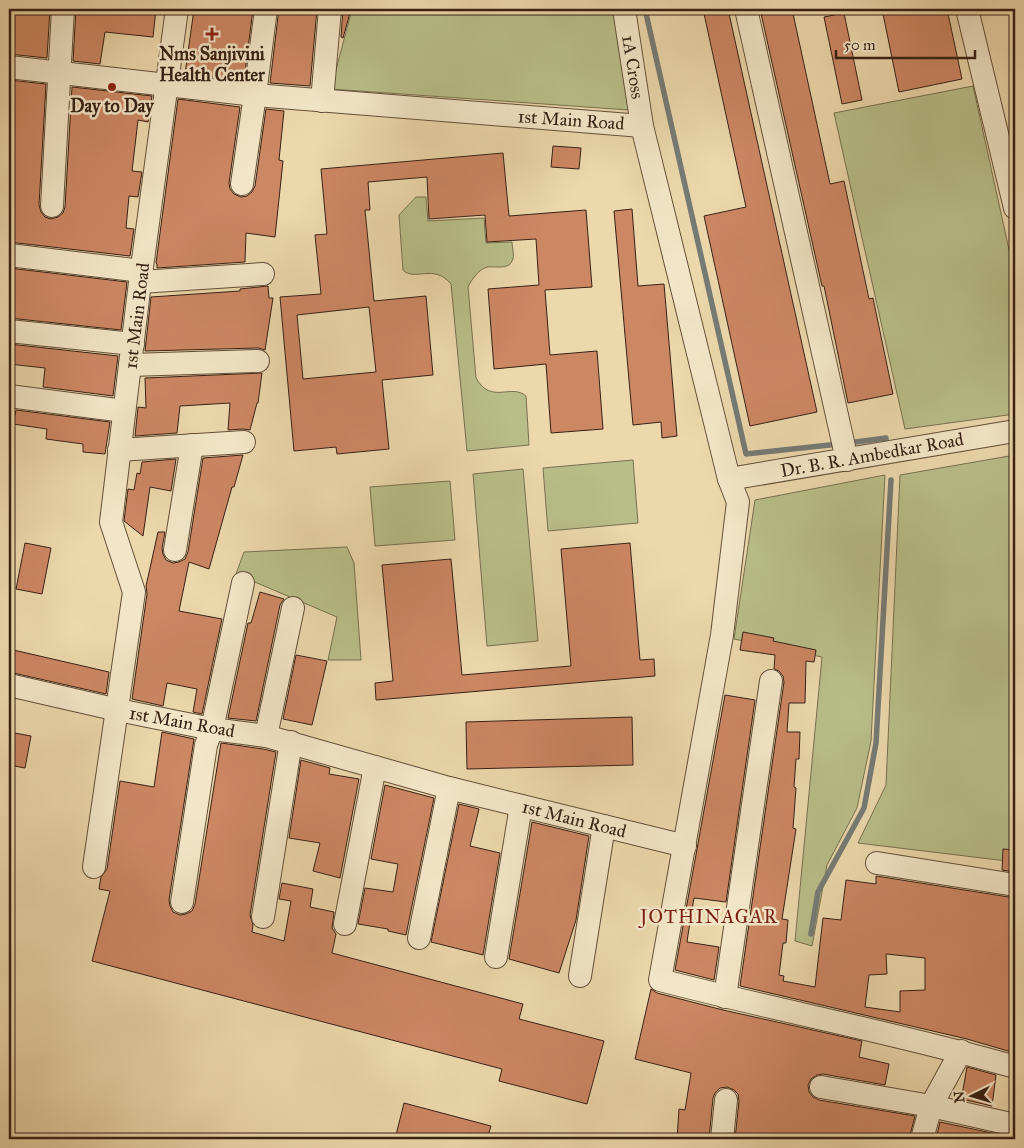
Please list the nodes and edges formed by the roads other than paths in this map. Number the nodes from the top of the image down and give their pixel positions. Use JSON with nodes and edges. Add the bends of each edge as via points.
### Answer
{"nodes":[{"id":1,"x":63,"y":9,"type":"edge"},
{"id":2,"x":177,"y":9,"type":"edge"},
{"id":3,"x":266,"y":9,"type":"edge"},
{"id":4,"x":330,"y":9,"type":"edge"},
{"id":5,"x":624,"y":9,"type":"edge"},
{"id":6,"x":746,"y":9,"type":"edge"},
{"id":7,"x":967,"y":9,"type":"edge"},
{"id":8,"x":9,"y":67,"type":"edge"},
{"id":9,"x":60,"y":73,"type":"junction"},
{"id":10,"x":166,"y":84,"type":"junction"},
{"id":11,"x":255,"y":95,"type":"junction"},
{"id":12,"x":322,"y":101,"type":"junction"},
{"id":13,"x":642,"y":126,"type":"junction"},
{"id":14,"x":242,"y":184,"type":"dead end"},
{"id":15,"x":52,"y":206,"type":"dead end"},
{"id":16,"x":1015,"y":208,"type":"edge"},
{"id":17,"x":9,"y":255,"type":"edge"},
{"id":18,"x":263,"y":274,"type":"dead end"},
{"id":19,"x":141,"y":276,"type":"junction"},
{"id":20,"x":9,"y":331,"type":"edge"},
{"id":21,"x":132,"y":355,"type":"junction"},
{"id":22,"x":258,"y":361,"type":"dead end"},
{"id":23,"x":9,"y":396,"type":"edge"},
{"id":24,"x":124,"y":411,"type":"junction"},
{"id":25,"x":1015,"y":431,"type":"edge"},
{"id":26,"x":244,"y":442,"type":"dead end"},
{"id":27,"x":192,"y":445,"type":"junction"},
{"id":28,"x":119,"y":450,"type":"junction"},
{"id":29,"x":847,"y":460,"type":"junction"},
{"id":30,"x":729,"y":479,"type":"junction"},
{"id":31,"x":175,"y":550,"type":"dead end"},
{"id":32,"x":243,"y":583,"type":"dead end"},
{"id":33,"x":293,"y":608,"type":"dead end"},
{"id":34,"x":771,"y":681,"type":"dead end"},
{"id":35,"x":9,"y":685,"type":"edge"},
{"id":36,"x":118,"y":710,"type":"junction"},
{"id":37,"x":212,"y":729,"type":"junction"},
{"id":38,"x":266,"y":736,"type":"junction"},
{"id":39,"x":291,"y":742,"type":"junction"},
{"id":40,"x":375,"y":767,"type":"junction"},
{"id":41,"x":449,"y":788,"type":"junction"},
{"id":42,"x":521,"y":806,"type":"junction"},
{"id":43,"x":604,"y":826,"type":"junction"},
{"id":44,"x":685,"y":846,"type":"junction"},
{"id":45,"x":877,"y":863,"type":"dead end"},
{"id":46,"x":94,"y":867,"type":"dead end"},
{"id":47,"x":1015,"y":885,"type":"edge"},
{"id":48,"x":182,"y":902,"type":"dead end"},
{"id":49,"x":264,"y":917,"type":"dead end"},
{"id":50,"x":345,"y":924,"type":"dead end"},
{"id":51,"x":419,"y":938,"type":"dead end"},
{"id":52,"x":496,"y":957,"type":"dead end"},
{"id":53,"x":580,"y":976,"type":"dead end"},
{"id":54,"x":725,"y":997,"type":"junction"},
{"id":55,"x":961,"y":1051,"type":"junction"},
{"id":56,"x":1015,"y":1067,"type":"edge"},
{"id":57,"x":821,"y":1087,"type":"dead end"},
{"id":58,"x":726,"y":1100,"type":"dead end"},
{"id":59,"x":931,"y":1106,"type":"junction"},
{"id":60,"x":1015,"y":1125,"type":"edge"},
{"id":61,"x":722,"y":1139,"type":"edge"},
{"id":62,"x":922,"y":1139,"type":"edge"}],
"edges":[{"from":1,"to":9,"type":"street"},
{"from":2,"to":10,"type":"street"},
{"from":3,"to":11,"type":"street"},
{"from":4,"to":12,"type":"street"},
{"from":5,"to":13,"type":"street","name":"1A Cross"},
{"from":6,"to":29,"type":"street"},
{"from":7,"to":16,"type":"street"},
{"from":8,"to":9,"type":"street","name":"1st Main Road"},
{"from":9,"to":10,"type":"street","name":"1st Main Road"},
{"from":9,"to":15,"type":"street"},
{"from":10,"to":11,"type":"street","name":"1st Main Road"},
{"from":10,"to":19,"type":"street","name":"1st Main Road"},
{"from":11,"to":12,"type":"street","name":"1st Main Road"},
{"from":11,"to":14,"type":"street"},
{"from":12,"to":13,"type":"street","name":"1st Main Road"},
{"from":13,"to":30,"type":"street","name":"1st Main Road"},
{"from":17,"to":19,"type":"street"},
{"from":18,"to":19,"type":"street"},
{"from":19,"to":21,"type":"street","name":"1st Main Road"},
{"from":20,"to":21,"type":"street"},
{"from":21,"to":22,"type":"street"},
{"from":21,"to":24,"type":"street","name":"1st Main Road"},
{"from":23,"to":24,"type":"street"},
{"from":24,"to":28,"type":"street","name":"1st Main Road"},
{"from":25,"to":29,"type":"street","name":"Dr. B. R. Ambedkar Road"},
{"from":26,"to":27,"type":"street"},
{"from":27,"to":28,"type":"street"},
{"from":27,"to":31,"type":"street"},
{"from":28,"to":36,"type":"street","name":"1st Main Road","via":[[111,522],[134,592]]},
{"from":29,"to":30,"type":"street","name":"Dr. B. R. Ambedkar Road"},
{"from":30,"to":44,"type":"street","name":"1st Main Road","via":[[738,502],[722,635]]},
{"from":32,"to":37,"type":"street"},
{"from":33,"to":38,"type":"street"},
{"from":34,"to":54,"type":"street"},
{"from":35,"to":36,"type":"street"},
{"from":36,"to":37,"type":"street","name":"1st Main Road"},
{"from":36,"to":46,"type":"street"},
{"from":37,"to":38,"type":"street","name":"1st Main Road"},
{"from":37,"to":48,"type":"street","via":[[206,745]]},
{"from":38,"to":39,"type":"street","name":"1st Main Road"},
{"from":39,"to":40,"type":"street","name":"1st Main Road"},
{"from":39,"to":49,"type":"street"},
{"from":40,"to":41,"type":"street","name":"1st Main Road"},
{"from":40,"to":50,"type":"street"},
{"from":41,"to":42,"type":"street","name":"1st Main Road"},
{"from":41,"to":51,"type":"street"},
{"from":42,"to":43,"type":"street","name":"1st Main Road"},
{"from":42,"to":52,"type":"street"},
{"from":43,"to":44,"type":"street","name":"1st Main Road"},
{"from":43,"to":53,"type":"street"},
{"from":44,"to":54,"type":"street","name":"1st Main Road","via":[[660,980]]},
{"from":45,"to":47,"type":"street"},
{"from":54,"to":55,"type":"street"},
{"from":55,"to":56,"type":"street"},
{"from":55,"to":59,"type":"street"},
{"from":57,"to":59,"type":"street"},
{"from":58,"to":61,"type":"street"},
{"from":59,"to":60,"type":"street"},
{"from":59,"to":62,"type":"street"}]}
